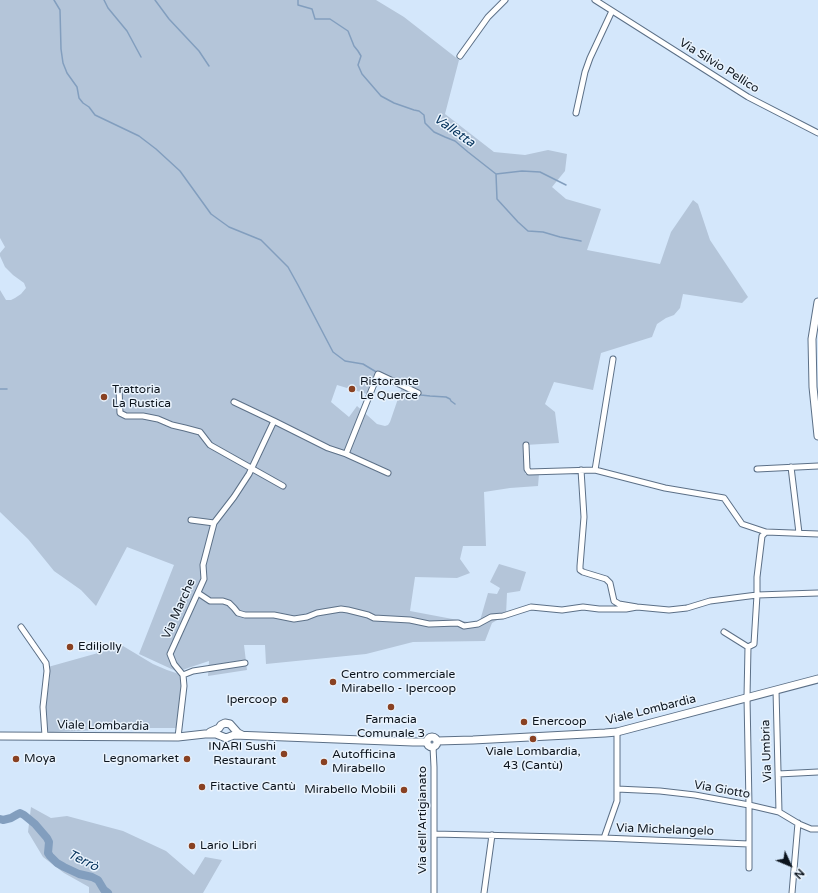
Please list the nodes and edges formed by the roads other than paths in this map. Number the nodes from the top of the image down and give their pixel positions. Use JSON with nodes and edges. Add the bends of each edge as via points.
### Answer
{"nodes":[{"id":1,"x":506,"y":0,"type":"edge"},
{"id":2,"x":595,"y":0,"type":"edge"},
{"id":3,"x":612,"y":11,"type":"junction"},
{"id":4,"x":460,"y":56,"type":"dead end"},
{"id":5,"x":576,"y":113,"type":"dead end"},
{"id":6,"x":818,"y":132,"type":"edge"},
{"id":7,"x":818,"y":302,"type":"edge"},
{"id":8,"x":613,"y":359,"type":"dead end"},
{"id":9,"x":117,"y":388,"type":"dead end"},
{"id":10,"x":418,"y":393,"type":"dead end"},
{"id":11,"x":234,"y":402,"type":"dead end"},
{"id":12,"x":274,"y":421,"type":"junction"},
{"id":13,"x":818,"y":436,"type":"edge"},
{"id":14,"x":526,"y":445,"type":"dead end"},
{"id":15,"x":346,"y":454,"type":"junction"},
{"id":16,"x":818,"y":466,"type":"edge"},
{"id":17,"x":791,"y":467,"type":"junction"},
{"id":18,"x":251,"y":468,"type":"junction"},
{"id":19,"x":757,"y":469,"type":"dead end"},
{"id":20,"x":581,"y":470,"type":"junction"},
{"id":21,"x":595,"y":470,"type":"junction"},
{"id":22,"x":388,"y":473,"type":"dead end"},
{"id":23,"x":283,"y":486,"type":"dead end"},
{"id":24,"x":191,"y":520,"type":"dead end"},
{"id":25,"x":214,"y":523,"type":"junction"},
{"id":26,"x":766,"y":532,"type":"junction"},
{"id":27,"x":799,"y":533,"type":"junction"},
{"id":28,"x":818,"y":534,"type":"edge"},
{"id":29,"x":198,"y":593,"type":"junction"},
{"id":30,"x":818,"y":593,"type":"edge"},
{"id":31,"x":757,"y":595,"type":"junction"},
{"id":32,"x":637,"y":607,"type":"junction"},
{"id":33,"x":21,"y":627,"type":"dead end"},
{"id":34,"x":724,"y":632,"type":"dead end"},
{"id":35,"x":748,"y":647,"type":"junction"},
{"id":36,"x":245,"y":663,"type":"dead end"},
{"id":37,"x":184,"y":675,"type":"junction"},
{"id":38,"x":818,"y":679,"type":"edge"},
{"id":39,"x":776,"y":690,"type":"junction"},
{"id":40,"x":747,"y":697,"type":"junction"},
{"id":41,"x":220,"y":732,"type":"junction"},
{"id":42,"x":232,"y":732,"type":"junction"},
{"id":43,"x":617,"y":732,"type":"junction"},
{"id":44,"x":0,"y":736,"type":"edge"},
{"id":45,"x":45,"y":736,"type":"junction"},
{"id":46,"x":178,"y":738,"type":"junction"},
{"id":47,"x":435,"y":744,"type":"junction"},
{"id":48,"x":818,"y":772,"type":"edge"},
{"id":49,"x":778,"y":774,"type":"junction"},
{"id":50,"x":617,"y":789,"type":"junction"},
{"id":51,"x":750,"y":805,"type":"junction"},
{"id":52,"x":779,"y":812,"type":"junction"},
{"id":53,"x":798,"y":823,"type":"junction"},
{"id":54,"x":818,"y":829,"type":"edge"},
{"id":55,"x":434,"y":834,"type":"junction"},
{"id":56,"x":492,"y":835,"type":"junction"},
{"id":57,"x":604,"y":838,"type":"junction"},
{"id":58,"x":749,"y":844,"type":"junction"},
{"id":59,"x":749,"y":868,"type":"dead end"},
{"id":60,"x":434,"y":893,"type":"edge"},
{"id":61,"x":484,"y":893,"type":"edge"},
{"id":62,"x":792,"y":893,"type":"edge"}],
"edges":[{"from":1,"to":4,"type":"street","via":[[488,17]]},
{"from":2,"to":3,"type":"street","name":"Via Silvio Pellico"},
{"from":3,"to":5,"type":"street","via":[[585,72]]},
{"from":3,"to":6,"type":"street","name":"Via Silvio Pellico","via":[[748,97]]},
{"from":7,"to":13,"type":"main road","via":[[812,339]]},
{"from":8,"to":21,"type":"street"},
{"from":9,"to":18,"type":"street","via":[[120,414],[158,419],[200,432],[210,445]]},
{"from":10,"to":15,"type":"street","via":[[378,374]]},
{"from":11,"to":12,"type":"street"},
{"from":12,"to":15,"type":"street","via":[[328,448]]},
{"from":12,"to":18,"type":"street","name":"Via Marche"},
{"from":14,"to":20,"type":"street","via":[[529,472]]},
{"from":15,"to":22,"type":"street"},
{"from":16,"to":17,"type":"street"},
{"from":17,"to":19,"type":"street"},
{"from":17,"to":27,"type":"street"},
{"from":18,"to":23,"type":"street"},
{"from":18,"to":25,"type":"street","name":"Via Marche","via":[[234,497]]},
{"from":20,"to":21,"type":"street"},
{"from":20,"to":32,"type":"street","via":[[584,517],[580,570],[606,579],[610,583],[614,601]]},
{"from":21,"to":26,"type":"street","via":[[665,488],[724,498],[742,524]]},
{"from":24,"to":25,"type":"street"},
{"from":25,"to":29,"type":"street","name":"Via Marche","via":[[204,565],[204,579]]},
{"from":26,"to":27,"type":"street"},
{"from":26,"to":31,"type":"street","via":[[762,536],[759,550]]},
{"from":27,"to":28,"type":"street"},
{"from":29,"to":32,"type":"street","via":[[210,601],[229,603],[238,613],[245,615],[294,619],[341,609],[374,618],[429,624],[458,623],[464,626],[472,626],[491,617],[504,616],[531,607],[562,610],[583,607]]},
{"from":29,"to":37,"type":"street","name":"Via Marche","via":[[170,654],[174,664]]},
{"from":30,"to":31,"type":"street"},
{"from":31,"to":32,"type":"street","via":[[669,610]]},
{"from":31,"to":35,"type":"street","via":[[754,644]]},
{"from":33,"to":45,"type":"street","via":[[46,663],[43,707]]},
{"from":34,"to":35,"type":"street"},
{"from":35,"to":40,"type":"street"},
{"from":36,"to":37,"type":"street"},
{"from":37,"to":46,"type":"street"},
{"from":38,"to":39,"type":"main road","name":"Viale Lombardia"},
{"from":39,"to":40,"type":"main road","name":"Viale Lombardia"},
{"from":39,"to":49,"type":"street","name":"Via Umbria"},
{"from":40,"to":43,"type":"main road","name":"Viale Lombardia"},
{"from":40,"to":51,"type":"street"},
{"from":41,"to":42,"type":"main road","via":[[222,737],[226,738]]},
{"from":41,"to":42,"type":"main road","via":[[222,725],[230,724]]},
{"from":41,"to":46,"type":"main road","name":"Viale Lombardia"},
{"from":42,"to":47,"type":"main road","name":"Viale Lombardia","via":[[244,736],[413,742],[427,742],[432,737],[435,738]]},
{"from":43,"to":47,"type":"main road","name":"Viale Lombardia"},
{"from":43,"to":50,"type":"street"},
{"from":44,"to":45,"type":"main road","name":"Viale Lombardia"},
{"from":45,"to":46,"type":"main road","name":"Viale Lombardia"},
{"from":47,"to":55,"type":"street","name":"Via dell'Artigianato"},
{"from":48,"to":49,"type":"street"},
{"from":49,"to":52,"type":"street","name":"Via Umbria"},
{"from":50,"to":51,"type":"street","name":"Via Giotto","via":[[695,795]]},
{"from":50,"to":57,"type":"street","via":[[617,801]]},
{"from":51,"to":52,"type":"street","name":"Via Giotto"},
{"from":51,"to":58,"type":"street"},
{"from":52,"to":53,"type":"street","name":"Via Giotto"},
{"from":53,"to":54,"type":"street","name":"Via Giotto","via":[[811,829]]},
{"from":53,"to":62,"type":"street"},
{"from":55,"to":56,"type":"street","name":"Via Michelangelo"},
{"from":55,"to":60,"type":"street","name":"Via dell'Artigianato"},
{"from":56,"to":57,"type":"street","name":"Via Michelangelo"},
{"from":56,"to":61,"type":"street"},
{"from":57,"to":58,"type":"street","name":"Via Michelangelo"},
{"from":58,"to":59,"type":"street"}]}
